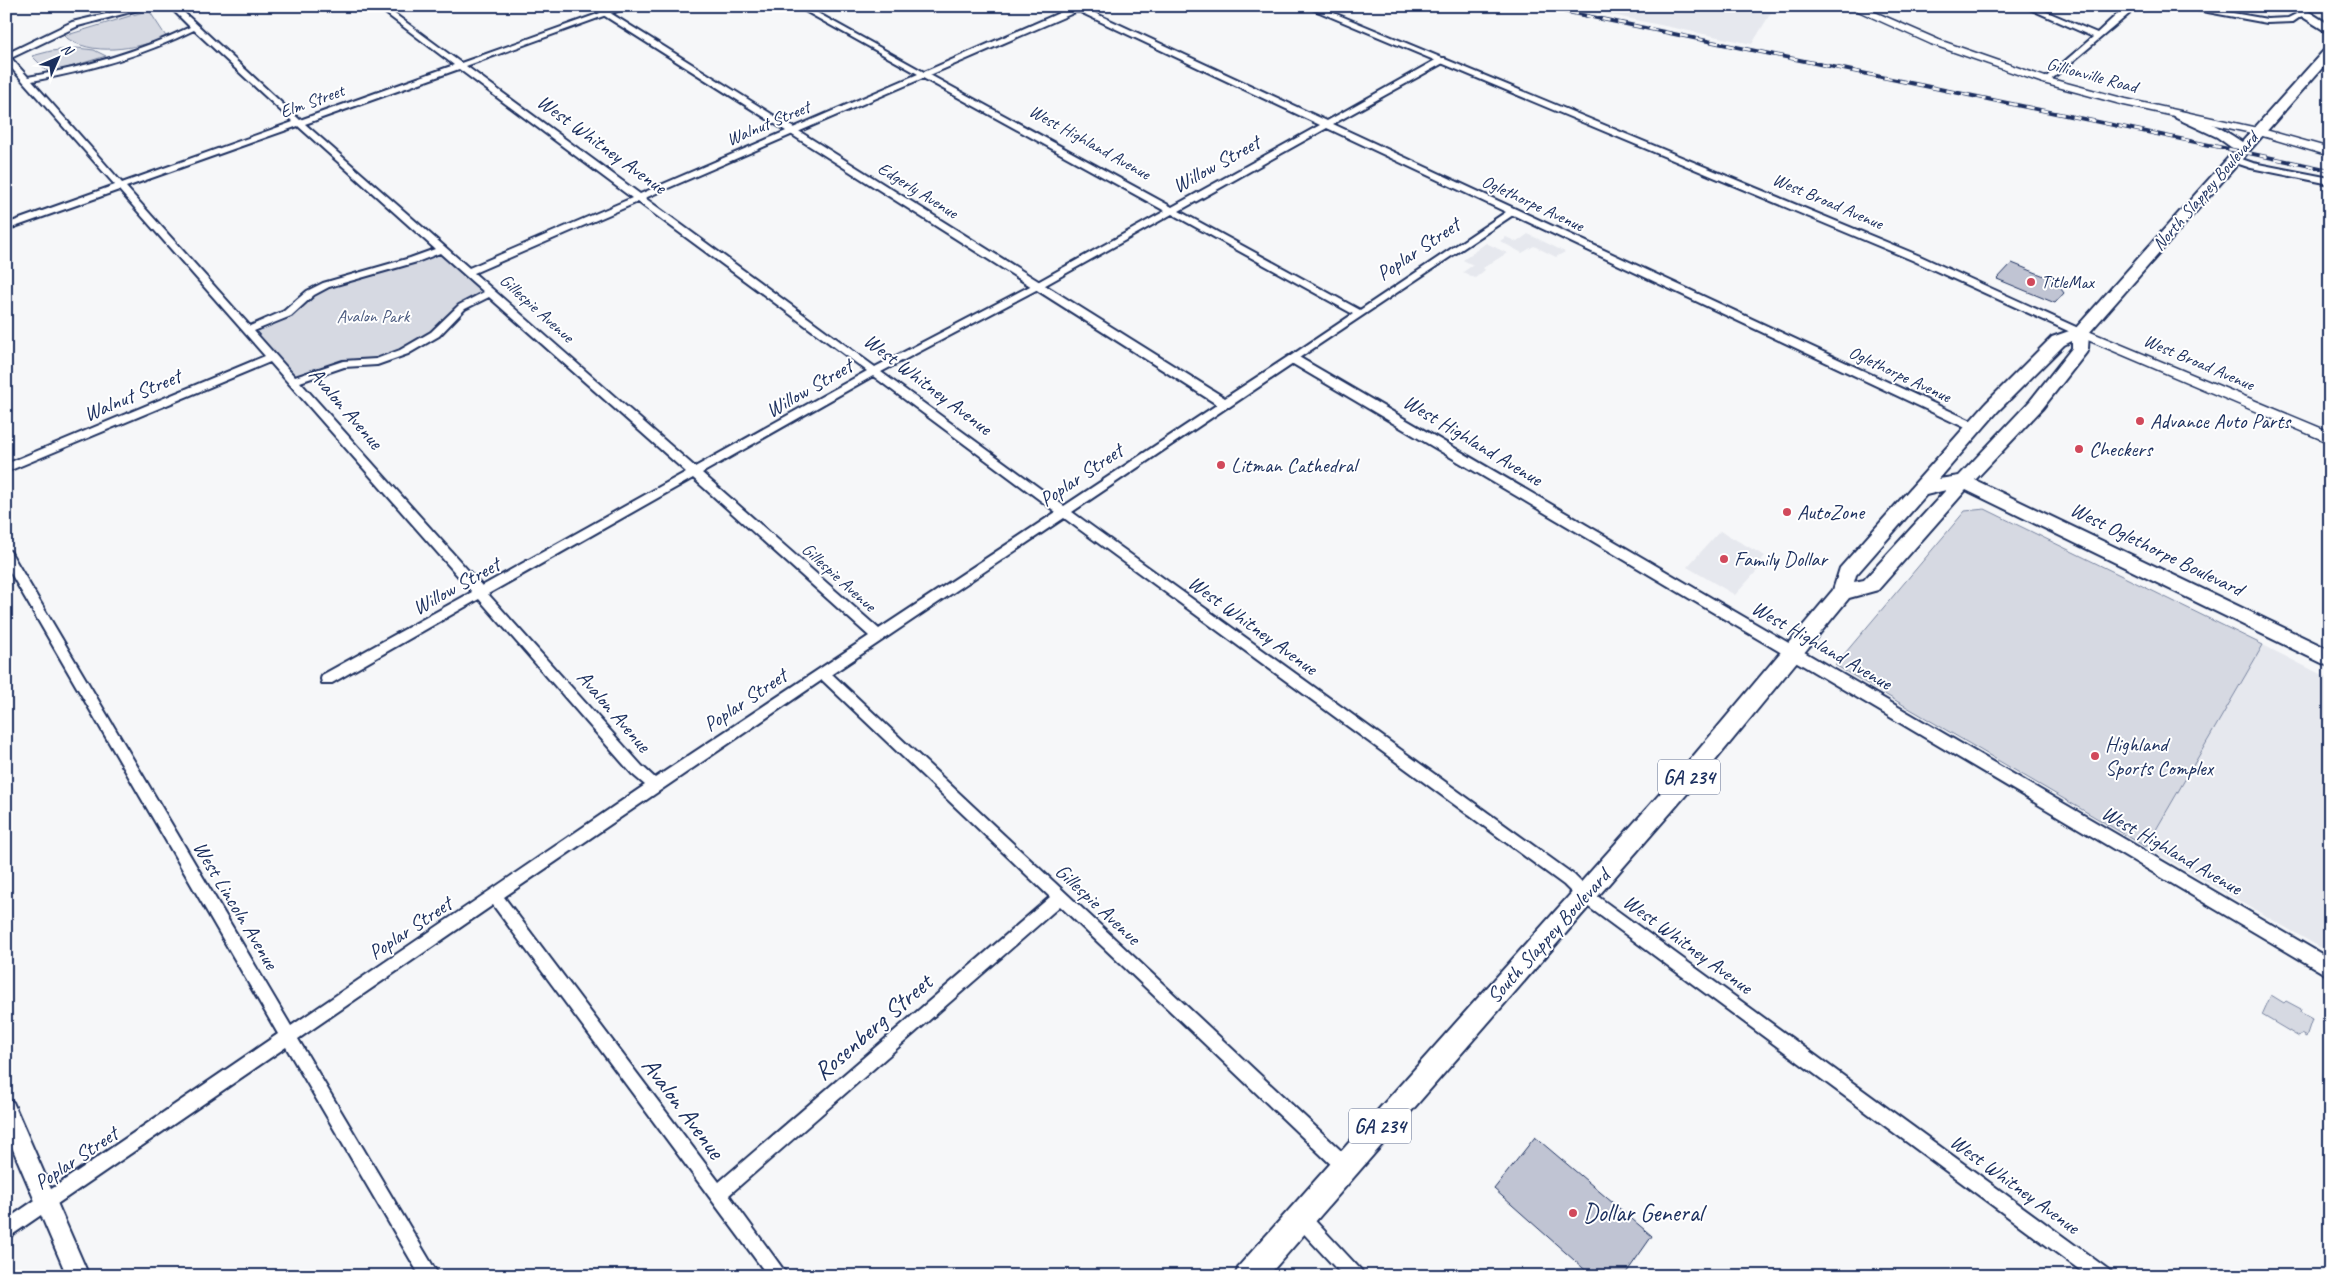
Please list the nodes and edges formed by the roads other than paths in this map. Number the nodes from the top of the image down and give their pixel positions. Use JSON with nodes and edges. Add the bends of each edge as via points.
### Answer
{"nodes":[{"id":1,"x":150,"y":6,"type":"edge"},
{"id":2,"x":172,"y":6,"type":"edge"},
{"id":3,"x":379,"y":6,"type":"edge"},
{"id":4,"x":593,"y":6,"type":"edge"},
{"id":5,"x":628,"y":6,"type":"edge"},
{"id":6,"x":800,"y":6,"type":"edge"},
{"id":7,"x":1308,"y":6,"type":"edge"},
{"id":8,"x":1852,"y":6,"type":"edge"},
{"id":9,"x":2026,"y":6,"type":"edge"},
{"id":10,"x":2130,"y":6,"type":"edge"},
{"id":11,"x":2178,"y":6,"type":"edge"},
{"id":12,"x":2291,"y":6,"type":"edge"},
{"id":13,"x":1080,"y":7,"type":"edge"},
{"id":14,"x":2302,"y":13,"type":"junction"},
{"id":15,"x":606,"y":14,"type":"junction"},
{"id":16,"x":195,"y":27,"type":"junction"},
{"id":17,"x":2330,"y":30,"type":"edge"},
{"id":18,"x":2097,"y":36,"type":"junction"},
{"id":19,"x":2328,"y":55,"type":"edge"},
{"id":20,"x":6,"y":57,"type":"edge"},
{"id":21,"x":1442,"y":60,"type":"junction"},
{"id":22,"x":461,"y":66,"type":"junction"},
{"id":23,"x":925,"y":75,"type":"junction"},
{"id":24,"x":27,"y":80,"type":"junction"},
{"id":25,"x":2047,"y":81,"type":"junction"},
{"id":26,"x":2181,"y":115,"type":"junction"},
{"id":27,"x":299,"y":123,"type":"junction"},
{"id":28,"x":1325,"y":125,"type":"junction"},
{"id":29,"x":2258,"y":131,"type":"junction"},
{"id":30,"x":792,"y":132,"type":"junction"},
{"id":31,"x":2330,"y":152,"type":"edge"},
{"id":32,"x":2237,"y":154,"type":"junction"},
{"id":33,"x":2330,"y":181,"type":"edge"},
{"id":34,"x":122,"y":186,"type":"junction"},
{"id":35,"x":640,"y":198,"type":"junction"},
{"id":36,"x":1172,"y":210,"type":"junction"},
{"id":37,"x":1512,"y":212,"type":"junction"},
{"id":38,"x":6,"y":227,"type":"edge"},
{"id":39,"x":442,"y":249,"type":"junction"},
{"id":40,"x":468,"y":272,"type":"junction"},
{"id":41,"x":1036,"y":286,"type":"junction"},
{"id":42,"x":492,"y":292,"type":"junction"},
{"id":43,"x":1360,"y":314,"type":"junction"},
{"id":44,"x":248,"y":330,"type":"junction"},
{"id":45,"x":2081,"y":332,"type":"junction"},
{"id":46,"x":272,"y":358,"type":"junction"},
{"id":47,"x":1293,"y":359,"type":"junction"},
{"id":48,"x":876,"y":371,"type":"junction"},
{"id":49,"x":293,"y":381,"type":"junction"},
{"id":50,"x":1225,"y":404,"type":"junction"},
{"id":51,"x":1974,"y":427,"type":"junction"},
{"id":52,"x":2330,"y":438,"type":"edge"},
{"id":53,"x":1954,"y":450,"type":"junction"},
{"id":54,"x":6,"y":468,"type":"edge"},
{"id":55,"x":695,"y":474,"type":"junction"},
{"id":56,"x":1964,"y":482,"type":"junction"},
{"id":57,"x":1919,"y":490,"type":"junction"},
{"id":58,"x":1065,"y":511,"type":"junction"},
{"id":59,"x":6,"y":554,"type":"edge"},
{"id":60,"x":481,"y":593,"type":"junction"},
{"id":61,"x":1842,"y":593,"type":"junction"},
{"id":62,"x":878,"y":636,"type":"junction"},
{"id":63,"x":1791,"y":654,"type":"junction"},
{"id":64,"x":2330,"y":659,"type":"edge"},
{"id":65,"x":823,"y":673,"type":"junction"},
{"id":66,"x":328,"y":679,"type":"dead end"},
{"id":67,"x":655,"y":786,"type":"junction"},
{"id":68,"x":1584,"y":895,"type":"junction"},
{"id":69,"x":495,"y":896,"type":"junction"},
{"id":70,"x":1060,"y":897,"type":"junction"},
{"id":71,"x":2330,"y":969,"type":"edge"},
{"id":72,"x":289,"y":1036,"type":"junction"},
{"id":73,"x":6,"y":1109,"type":"edge"},
{"id":74,"x":1345,"y":1166,"type":"junction"},
{"id":75,"x":718,"y":1194,"type":"junction"},
{"id":76,"x":47,"y":1204,"type":"junction"},
{"id":77,"x":1300,"y":1217,"type":"junction"},
{"id":78,"x":6,"y":1230,"type":"edge"},
{"id":79,"x":78,"y":1276,"type":"edge"},
{"id":80,"x":430,"y":1276,"type":"edge"},
{"id":81,"x":779,"y":1276,"type":"edge"},
{"id":82,"x":1249,"y":1276,"type":"edge"},
{"id":83,"x":1355,"y":1276,"type":"edge"},
{"id":84,"x":2103,"y":1276,"type":"edge"}],
"edges":[{"from":1,"to":20,"type":"street","via":[[75,24]]},
{"from":2,"to":16,"type":"street","name":"Gillespie Avenue"},
{"from":3,"to":22,"type":"street","name":"West Whitney Avenue"},
{"from":4,"to":15,"type":"street","name":"Edgerly Avenue"},
{"from":5,"to":15,"type":"street","name":"Elm Street"},
{"from":6,"to":23,"type":"street","name":"West Highland Avenue"},
{"from":7,"to":21,"type":"street","name":"West Broad Avenue"},
{"from":8,"to":25,"type":"main road","name":"Gillionville Road","via":[[1935,42]]},
{"from":9,"to":18,"type":"street"},
{"from":10,"to":18,"type":"street"},
{"from":11,"to":14,"type":"street","via":[[2267,21],[2290,20]]},
{"from":12,"to":14,"type":"main road"},
{"from":13,"to":23,"type":"street","name":"Walnut Street"},
{"from":13,"to":28,"type":"street","name":"Oglethorpe Avenue"},
{"from":14,"to":17,"type":"main road"},
{"from":15,"to":22,"type":"street","name":"Elm Street"},
{"from":15,"to":30,"type":"street","name":"Edgerly Avenue"},
{"from":16,"to":24,"type":"street","via":[[126,58]]},
{"from":16,"to":27,"type":"street","name":"Gillespie Avenue"},
{"from":18,"to":25,"type":"street"},
{"from":19,"to":29,"type":"main road","name":"North Slappey Boulevard"},
{"from":20,"to":24,"type":"street","name":"Avalon Avenue"},
{"from":21,"to":28,"type":"street","name":"Willow Street"},
{"from":21,"to":45,"type":"street","name":"West Broad Avenue","via":[[1938,267]]},
{"from":22,"to":27,"type":"street","name":"Elm Street"},
{"from":22,"to":35,"type":"street","name":"West Whitney Avenue"},
{"from":23,"to":30,"type":"street","name":"Walnut Street"},
{"from":23,"to":36,"type":"street","name":"West Highland Avenue"},
{"from":24,"to":34,"type":"street","name":"Avalon Avenue"},
{"from":25,"to":26,"type":"main road","name":"Gillionville Road"},
{"from":26,"to":29,"type":"main road","name":"Gillionville Road"},
{"from":26,"to":32,"type":"main road","via":[[2222,134]]},
{"from":27,"to":34,"type":"street","name":"Elm Street"},
{"from":27,"to":39,"type":"street","name":"Gillespie Avenue"},
{"from":28,"to":36,"type":"street","name":"Willow Street"},
{"from":28,"to":37,"type":"street","name":"Oglethorpe Avenue"},
{"from":29,"to":31,"type":"main road","name":"Gillionville Road"},
{"from":29,"to":32,"type":"main road","name":"North Slappey Boulevard"},
{"from":30,"to":35,"type":"street","name":"Walnut Street"},
{"from":30,"to":41,"type":"street","name":"Edgerly Avenue"},
{"from":32,"to":33,"type":"street","via":[[2251,166]]},
{"from":32,"to":45,"type":"main road","name":"North Slappey Boulevard"},
{"from":34,"to":38,"type":"street","name":"Elm Street"},
{"from":34,"to":44,"type":"street","name":"Avalon Avenue"},
{"from":35,"to":40,"type":"street","name":"Walnut Street"},
{"from":35,"to":48,"type":"street","name":"West Whitney Avenue"},
{"from":36,"to":41,"type":"street","name":"Willow Street"},
{"from":36,"to":43,"type":"street","name":"West Highland Avenue"},
{"from":37,"to":43,"type":"street","name":"Poplar Street"},
{"from":37,"to":51,"type":"street","name":"Oglethorpe Avenue"},
{"from":39,"to":40,"type":"street","name":"Gillespie Avenue"},
{"from":39,"to":44,"type":"street","via":[[413,262],[368,270],[325,285],[308,293],[292,311]]},
{"from":40,"to":42,"type":"street","name":"Gillespie Avenue"},
{"from":41,"to":48,"type":"street","name":"Willow Street"},
{"from":41,"to":50,"type":"street","name":"Edgerly Avenue"},
{"from":42,"to":49,"type":"street","via":[[462,308],[435,334],[404,352],[377,362],[343,364]]},
{"from":42,"to":55,"type":"street","name":"Gillespie Avenue"},
{"from":43,"to":47,"type":"street","name":"Poplar Street"},
{"from":44,"to":46,"type":"street","name":"Avalon Avenue"},
{"from":45,"to":51,"type":"main road","name":"North Slappey Boulevard","via":[[2058,341]]},
{"from":45,"to":52,"type":"main road","name":"West Broad Avenue"},
{"from":45,"to":56,"type":"main road","name":"North Slappey Boulevard","via":[[2080,348],[2036,404]]},
{"from":46,"to":49,"type":"street","name":"Avalon Avenue"},
{"from":46,"to":54,"type":"street","name":"Walnut Street"},
{"from":47,"to":50,"type":"street","name":"Poplar Street"},
{"from":47,"to":63,"type":"street","name":"West Highland Avenue"},
{"from":48,"to":55,"type":"street","name":"Willow Street"},
{"from":48,"to":58,"type":"street","name":"West Whitney Avenue"},
{"from":49,"to":60,"type":"street","name":"Avalon Avenue"},
{"from":50,"to":58,"type":"street","name":"Poplar Street"},
{"from":51,"to":53,"type":"main road","name":"North Slappey Boulevard"},
{"from":53,"to":56,"type":"main road"},
{"from":53,"to":57,"type":"main road","name":"South Slappey Boulevard","number":"GA 234"},
{"from":55,"to":60,"type":"street","name":"Willow Street"},
{"from":55,"to":62,"type":"street","name":"Gillespie Avenue"},
{"from":56,"to":57,"type":"main road"},
{"from":56,"to":61,"type":"main road","via":[[1871,585]]},
{"from":56,"to":64,"type":"main road","name":"West Oglethorpe Boulevard"},
{"from":57,"to":61,"type":"main road","name":"South Slappey Boulevard","number":"GA 234","via":[[1846,573]]},
{"from":58,"to":62,"type":"street","name":"Poplar Street"},
{"from":58,"to":68,"type":"street","name":"West Whitney Avenue","via":[[1569,880]]},
{"from":59,"to":72,"type":"street","name":"West Lincoln Avenue"},
{"from":60,"to":66,"type":"street","name":"Willow Street"},
{"from":60,"to":67,"type":"street","name":"Avalon Avenue","via":[[637,770]]},
{"from":61,"to":63,"type":"main road","name":"South Slappey Boulevard","number":"GA 234"},
{"from":62,"to":65,"type":"street","name":"Poplar Street"},
{"from":63,"to":68,"type":"main road","name":"South Slappey Boulevard","number":"GA 234"},
{"from":63,"to":71,"type":"street","name":"West Highland Avenue"},
{"from":65,"to":67,"type":"street","name":"Poplar Street"},
{"from":65,"to":70,"type":"street","name":"Gillespie Avenue"},
{"from":67,"to":69,"type":"street","name":"Poplar Street"},
{"from":68,"to":74,"type":"main road","name":"South Slappey Boulevard","number":"GA 234"},
{"from":68,"to":84,"type":"street","name":"West Whitney Avenue"},
{"from":69,"to":72,"type":"street","name":"Poplar Street"},
{"from":69,"to":75,"type":"street","name":"Avalon Avenue"},
{"from":70,"to":74,"type":"street","name":"Gillespie Avenue"},
{"from":70,"to":75,"type":"street","name":"Rosenberg Street","via":[[744,1168]]},
{"from":72,"to":76,"type":"street","name":"Poplar Street"},
{"from":72,"to":80,"type":"street","name":"West Lincoln Avenue"},
{"from":73,"to":76,"type":"street"},
{"from":74,"to":77,"type":"main road","name":"South Slappey Boulevard","number":"GA 234"},
{"from":75,"to":81,"type":"street","name":"Avalon Avenue"},
{"from":76,"to":78,"type":"street","name":"Poplar Street"},
{"from":76,"to":79,"type":"street"},
{"from":77,"to":82,"type":"main road","name":"South Slappey Boulevard","number":"GA 234"},
{"from":77,"to":83,"type":"street"}]}
